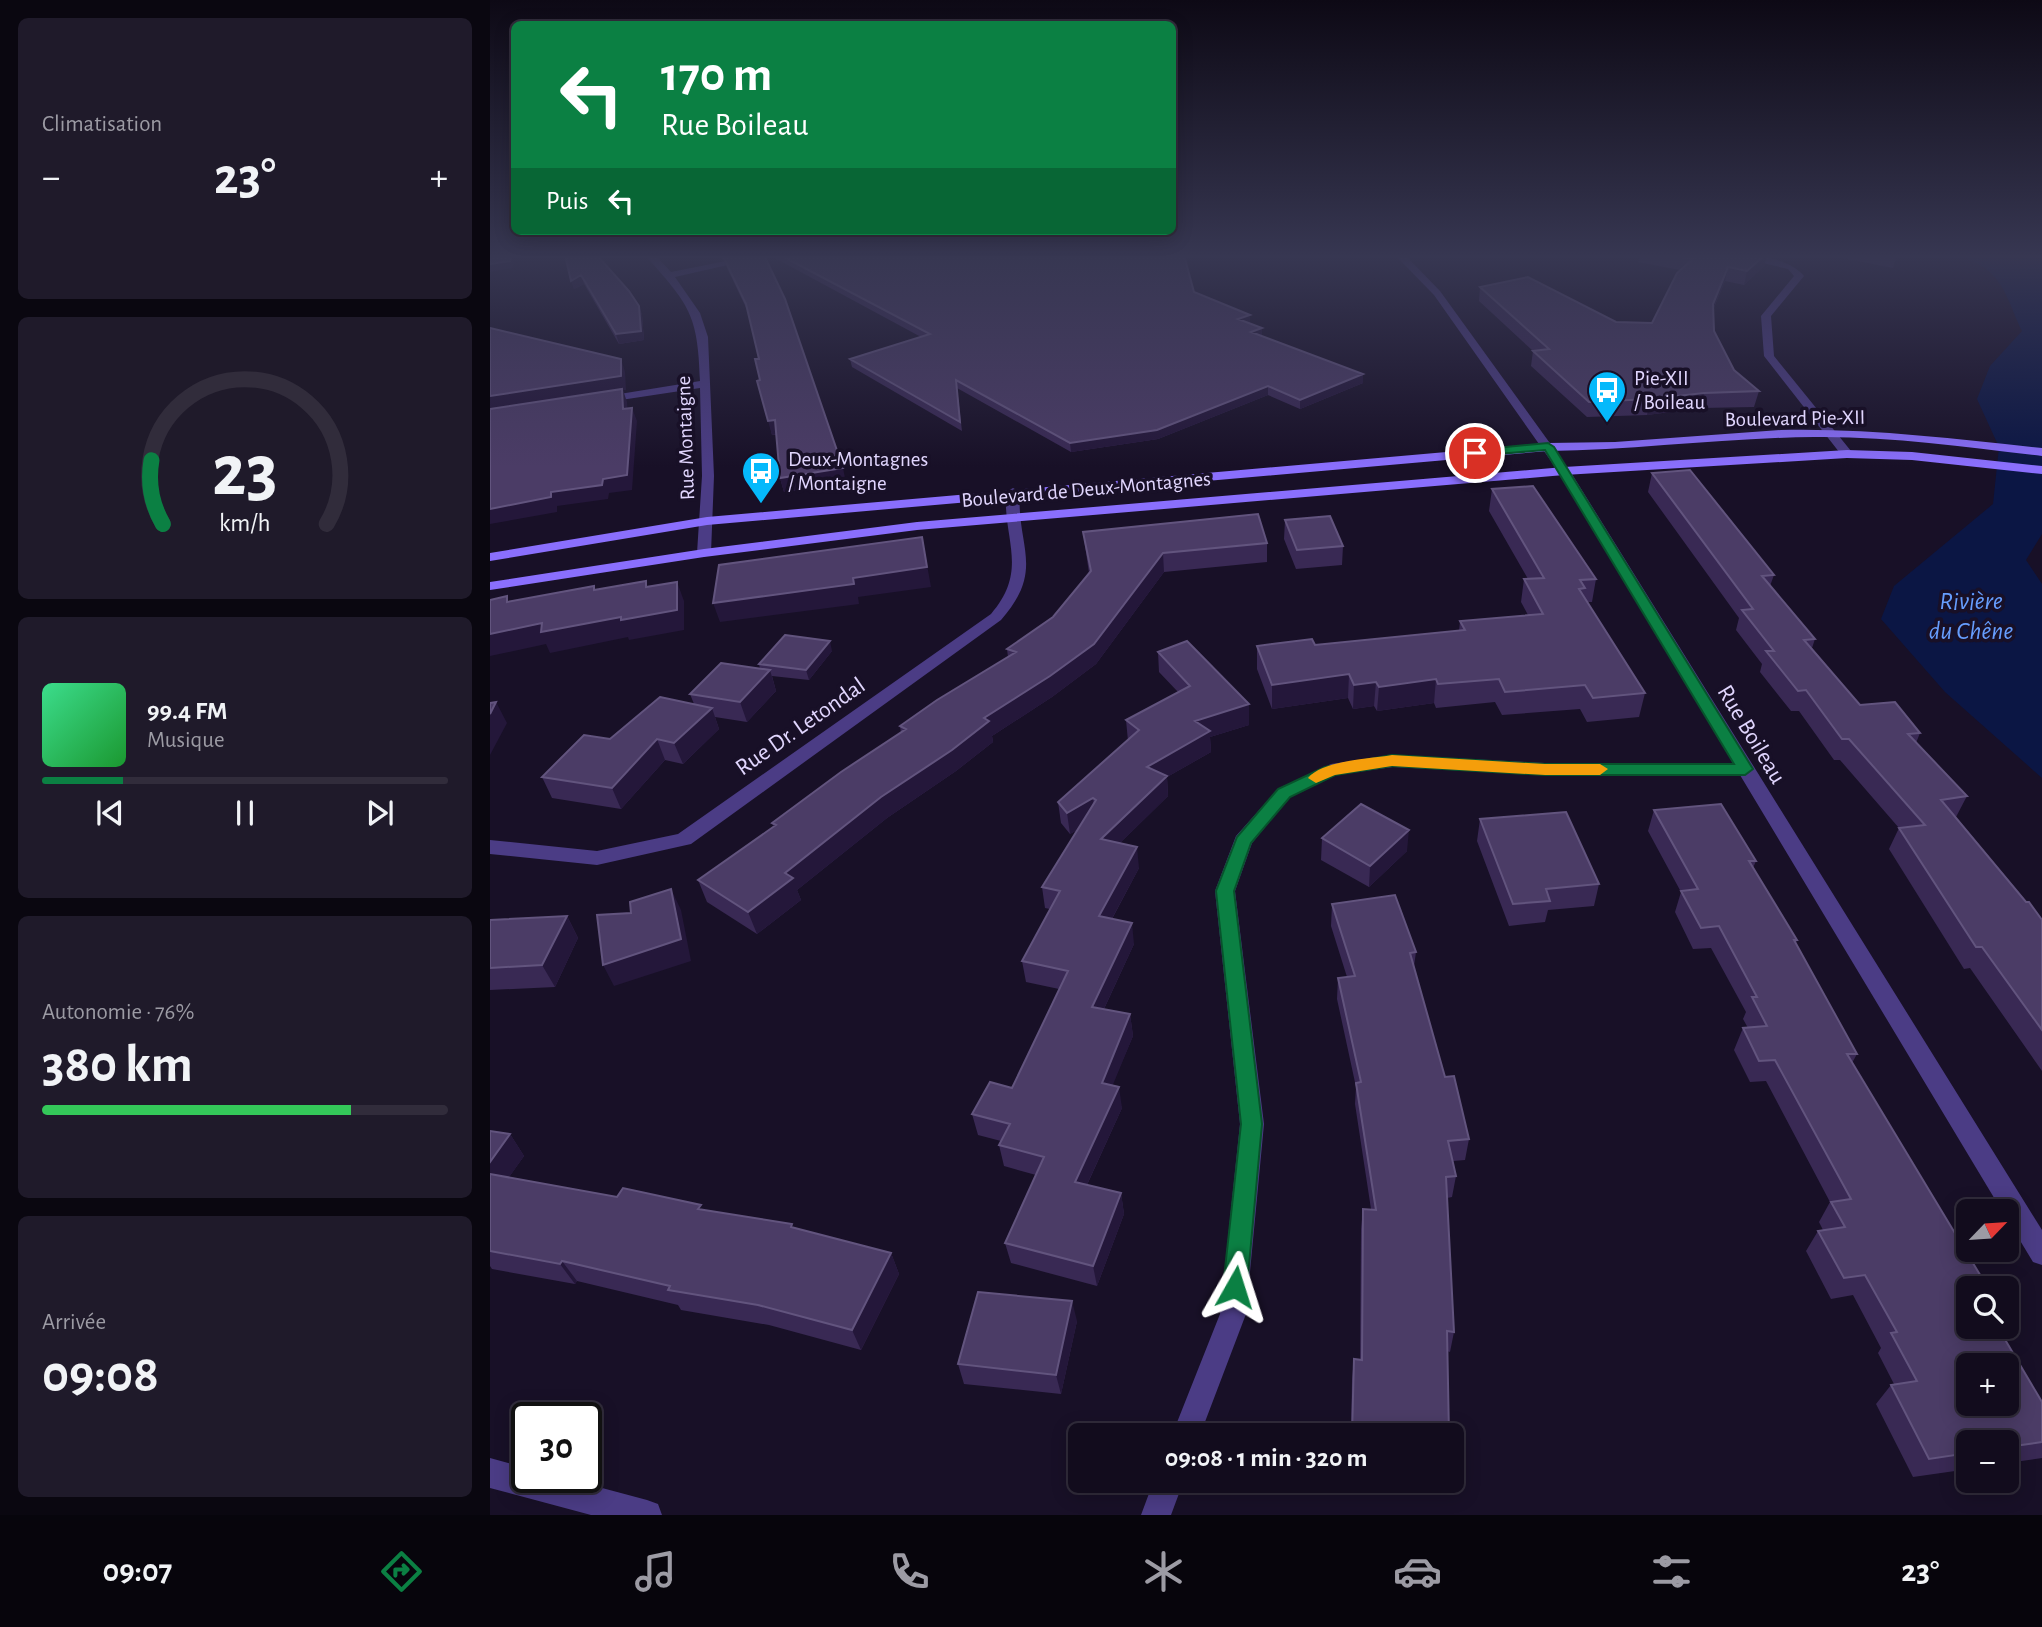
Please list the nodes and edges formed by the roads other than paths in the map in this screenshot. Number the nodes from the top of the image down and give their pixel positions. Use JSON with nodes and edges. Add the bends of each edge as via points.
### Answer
{"nodes":[{"id":1,"x":701,"y":326,"type":"edge"},
{"id":2,"x":1461,"y":326,"type":"edge"},
{"id":3,"x":1767,"y":326,"type":"edge"},
{"id":4,"x":705,"y":384,"type":"junction"},
{"id":5,"x":584,"y":402,"type":"edge"},
{"id":6,"x":1832,"y":433,"type":"junction"},
{"id":7,"x":1548,"y":447,"type":"junction"},
{"id":8,"x":2042,"y":453,"type":"edge"},
{"id":9,"x":1847,"y":454,"type":"junction"},
{"id":10,"x":2042,"y":470,"type":"edge"},
{"id":11,"x":1564,"y":471,"type":"junction"},
{"id":12,"x":1013,"y":492,"type":"junction"},
{"id":13,"x":1011,"y":516,"type":"junction"},
{"id":14,"x":707,"y":521,"type":"junction"},
{"id":15,"x":704,"y":553,"type":"junction"},
{"id":16,"x":490,"y":557,"type":"edge"},
{"id":17,"x":490,"y":586,"type":"edge"},
{"id":18,"x":1745,"y":769,"type":"junction"},
{"id":19,"x":490,"y":847,"type":"edge"},
{"id":20,"x":2042,"y":1253,"type":"edge"},
{"id":21,"x":1191,"y":1423,"type":"edge"},
{"id":22,"x":490,"y":1473,"type":"edge"},
{"id":23,"x":1164,"y":1493,"type":"edge"},
{"id":24,"x":647,"y":1515,"type":"edge"},
{"id":25,"x":1156,"y":1515,"type":"edge"}],
"edges":[{"from":1,"to":4,"type":"street","name":"Rue Montaigne"},
{"from":2,"to":7,"type":"street","name":"Rue Boileau"},
{"from":3,"to":6,"type":"street","via":[[1769,356]]},
{"from":4,"to":5,"type":"street"},
{"from":4,"to":14,"type":"street","name":"Rue Montaigne"},
{"from":6,"to":7,"type":"street","name":"Boulevard Pie-XII"},
{"from":6,"to":8,"type":"street","name":"Boulevard Pie-XII"},
{"from":6,"to":9,"type":"street"},
{"from":7,"to":11,"type":"street","name":"Rue Boileau"},
{"from":7,"to":12,"type":"street","name":"Boulevard de Deux-Montagnes"},
{"from":9,"to":10,"type":"street","name":"Boulevard Pie-XII"},
{"from":9,"to":11,"type":"street","name":"Boulevard Pie-XII"},
{"from":11,"to":13,"type":"street","name":"Boulevard de Deux-Montagnes"},
{"from":11,"to":18,"type":"street","name":"Rue Boileau"},
{"from":12,"to":13,"type":"street","name":"Rue Dr. Letondal"},
{"from":12,"to":14,"type":"street","name":"Boulevard de Deux-Montagnes"},
{"from":13,"to":15,"type":"street","name":"Boulevard de Deux-Montagnes"},
{"from":13,"to":19,"type":"street","name":"Rue Dr. Letondal","via":[[1018,536],[1019,571],[1009,603],[996,617],[684,839],[597,858]]},
{"from":14,"to":15,"type":"street","name":"Rue Montaigne"},
{"from":14,"to":16,"type":"street","name":"Boulevard de Deux-Montagnes"},
{"from":15,"to":17,"type":"street","name":"Boulevard de Deux-Montagnes"},
{"from":18,"to":20,"type":"street","name":"Rue Boileau"},
{"from":18,"to":21,"type":"street","via":[[1545,769],[1392,761],[1331,770],[1284,793],[1243,841],[1225,891],[1252,1124],[1233,1314]]},
{"from":22,"to":24,"type":"street"},
{"from":23,"to":25,"type":"street"}]}
